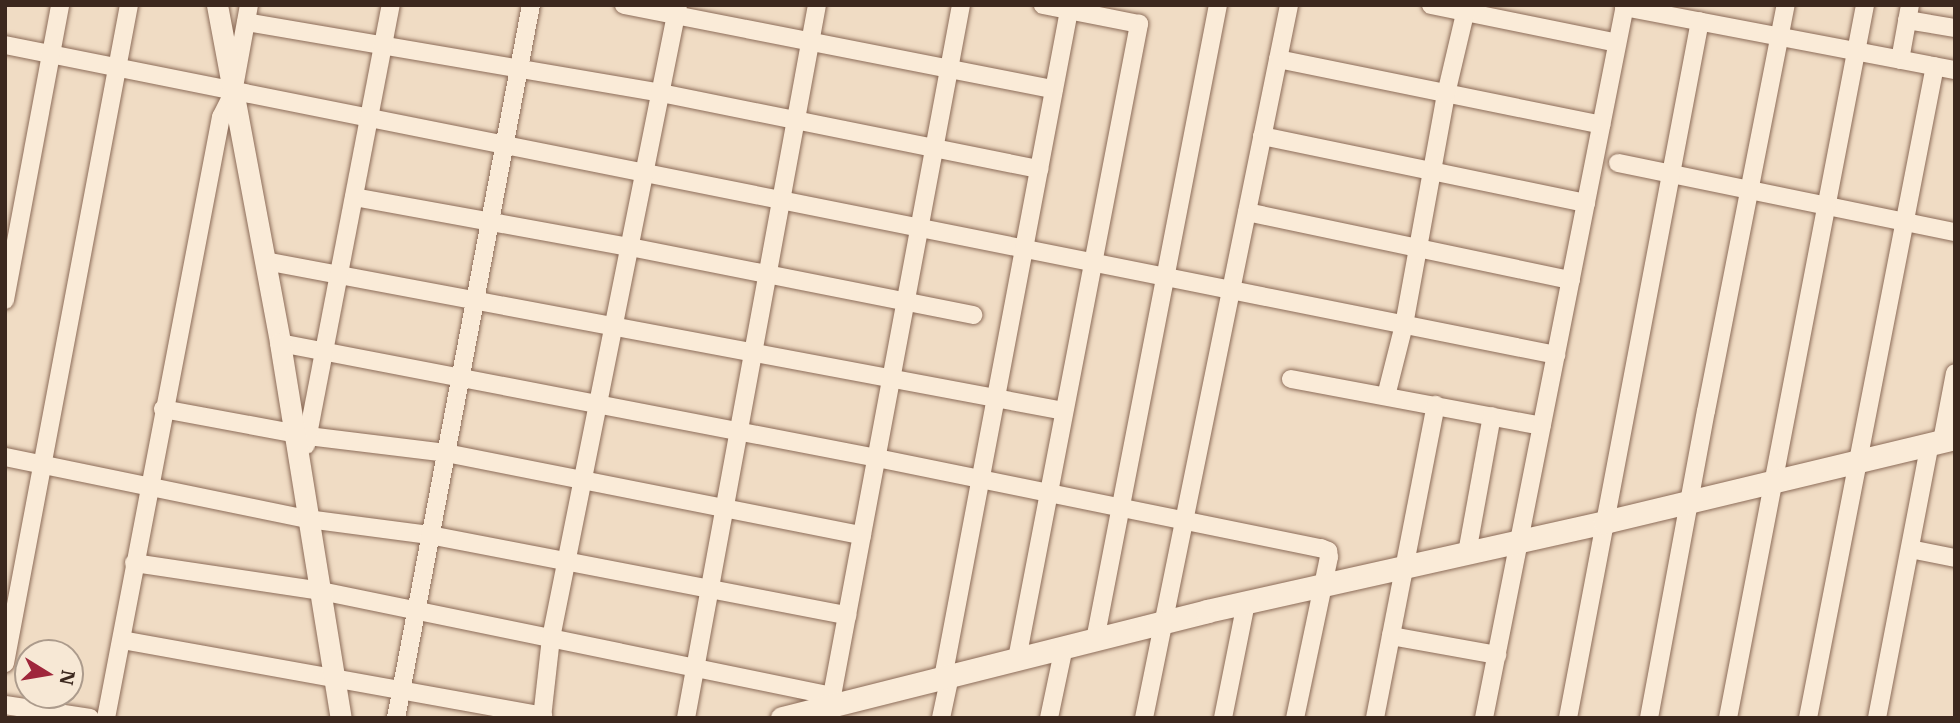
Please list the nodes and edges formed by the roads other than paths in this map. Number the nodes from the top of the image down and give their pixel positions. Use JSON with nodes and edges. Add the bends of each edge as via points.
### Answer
{"nodes":[{"id":1,"x":60,"y":5,"type":"edge"},
{"id":2,"x":129,"y":5,"type":"edge"},
{"id":3,"x":217,"y":5,"type":"edge"},
{"id":4,"x":391,"y":5,"type":"edge"},
{"id":5,"x":531,"y":5,"type":"edge"},
{"id":6,"x":624,"y":5,"type":"edge"},
{"id":7,"x":817,"y":5,"type":"edge"},
{"id":8,"x":961,"y":5,"type":"edge"},
{"id":9,"x":1043,"y":5,"type":"edge"},
{"id":10,"x":1218,"y":5,"type":"edge"},
{"id":11,"x":1289,"y":5,"type":"edge"},
{"id":12,"x":1431,"y":5,"type":"edge"},
{"id":13,"x":1786,"y":5,"type":"edge"},
{"id":14,"x":1865,"y":5,"type":"edge"},
{"id":15,"x":1624,"y":6,"type":"edge"},
{"id":16,"x":1070,"y":8,"type":"edge"},
{"id":17,"x":1467,"y":9,"type":"edge"},
{"id":18,"x":677,"y":10,"type":"edge"},
{"id":19,"x":1908,"y":12,"type":"edge"},
{"id":20,"x":248,"y":14,"type":"edge"},
{"id":21,"x":1700,"y":22,"type":"junction"},
{"id":22,"x":1955,"y":28,"type":"edge"},
{"id":23,"x":1780,"y":37,"type":"junction"},
{"id":24,"x":810,"y":42,"type":"junction"},
{"id":25,"x":1617,"y":44,"type":"junction"},
{"id":26,"x":5,"y":45,"type":"edge"},
{"id":27,"x":383,"y":45,"type":"junction"},
{"id":28,"x":1855,"y":52,"type":"junction"},
{"id":29,"x":50,"y":55,"type":"junction"},
{"id":30,"x":1278,"y":59,"type":"junction"},
{"id":31,"x":1900,"y":60,"type":"junction"},
{"id":32,"x":1935,"y":66,"type":"junction"},
{"id":33,"x":117,"y":68,"type":"junction"},
{"id":34,"x":519,"y":68,"type":"junction"},
{"id":35,"x":949,"y":69,"type":"junction"},
{"id":36,"x":1955,"y":70,"type":"edge"},
{"id":37,"x":1054,"y":89,"type":"junction"},
{"id":38,"x":233,"y":93,"type":"junction"},
{"id":39,"x":661,"y":93,"type":"junction"},
{"id":40,"x":1446,"y":94,"type":"junction"},
{"id":41,"x":796,"y":119,"type":"junction"},
{"id":42,"x":369,"y":120,"type":"junction"},
{"id":43,"x":1601,"y":125,"type":"junction"},
{"id":44,"x":1262,"y":136,"type":"junction"},
{"id":45,"x":504,"y":146,"type":"junction"},
{"id":46,"x":934,"y":148,"type":"junction"},
{"id":47,"x":1618,"y":163,"type":"dead end"},
{"id":48,"x":1039,"y":169,"type":"junction"},
{"id":49,"x":1433,"y":172,"type":"junction"},
{"id":50,"x":644,"y":174,"type":"junction"},
{"id":51,"x":1671,"y":174,"type":"junction"},
{"id":52,"x":1750,"y":191,"type":"junction"},
{"id":53,"x":354,"y":197,"type":"junction"},
{"id":54,"x":781,"y":201,"type":"junction"},
{"id":55,"x":1586,"y":203,"type":"junction"},
{"id":56,"x":1826,"y":207,"type":"junction"},
{"id":57,"x":1247,"y":212,"type":"junction"},
{"id":58,"x":1905,"y":222,"type":"junction"},
{"id":59,"x":489,"y":223,"type":"junction"},
{"id":60,"x":919,"y":229,"type":"junction"},
{"id":61,"x":1955,"y":232,"type":"edge"},
{"id":62,"x":629,"y":247,"type":"junction"},
{"id":63,"x":1417,"y":248,"type":"junction"},
{"id":64,"x":1024,"y":250,"type":"junction"},
{"id":65,"x":265,"y":261,"type":"junction"},
{"id":66,"x":1093,"y":263,"type":"junction"},
{"id":67,"x":338,"y":274,"type":"junction"},
{"id":68,"x":767,"y":276,"type":"junction"},
{"id":69,"x":1166,"y":278,"type":"junction"},
{"id":70,"x":1571,"y":280,"type":"junction"},
{"id":71,"x":1231,"y":290,"type":"junction"},
{"id":72,"x":5,"y":300,"type":"edge"},
{"id":73,"x":474,"y":302,"type":"junction"},
{"id":74,"x":905,"y":303,"type":"junction"},
{"id":75,"x":973,"y":315,"type":"dead end"},
{"id":76,"x":1404,"y":325,"type":"junction"},
{"id":77,"x":613,"y":328,"type":"junction"},
{"id":78,"x":280,"y":343,"type":"junction"},
{"id":79,"x":324,"y":352,"type":"junction"},
{"id":80,"x":753,"y":354,"type":"junction"},
{"id":81,"x":1556,"y":355,"type":"junction"},
{"id":82,"x":1955,"y":373,"type":"edge"},
{"id":83,"x":460,"y":379,"type":"junction"},
{"id":84,"x":891,"y":379,"type":"junction"},
{"id":85,"x":1291,"y":379,"type":"dead end"},
{"id":86,"x":1387,"y":396,"type":"junction"},
{"id":87,"x":996,"y":399,"type":"junction"},
{"id":88,"x":597,"y":405,"type":"junction"},
{"id":89,"x":1436,"y":405,"type":"junction"},
{"id":90,"x":163,"y":409,"type":"junction"},
{"id":91,"x":1064,"y":411,"type":"junction"},
{"id":92,"x":1492,"y":416,"type":"junction"},
{"id":93,"x":1542,"y":426,"type":"junction"},
{"id":94,"x":738,"y":432,"type":"junction"},
{"id":95,"x":302,"y":435,"type":"junction"},
{"id":96,"x":1942,"y":441,"type":"edge"},
{"id":97,"x":446,"y":453,"type":"junction"},
{"id":98,"x":5,"y":457,"type":"edge"},
{"id":99,"x":877,"y":458,"type":"junction"},
{"id":100,"x":1857,"y":461,"type":"junction"},
{"id":101,"x":44,"y":465,"type":"junction"},
{"id":102,"x":981,"y":479,"type":"junction"},
{"id":103,"x":582,"y":480,"type":"junction"},
{"id":104,"x":1773,"y":482,"type":"junction"},
{"id":105,"x":150,"y":487,"type":"junction"},
{"id":106,"x":1049,"y":492,"type":"junction"},
{"id":107,"x":1690,"y":501,"type":"junction"},
{"id":108,"x":1122,"y":506,"type":"junction"},
{"id":109,"x":724,"y":508,"type":"junction"},
{"id":110,"x":308,"y":519,"type":"junction"},
{"id":111,"x":1184,"y":519,"type":"junction"},
{"id":112,"x":1605,"y":522,"type":"junction"},
{"id":113,"x":430,"y":535,"type":"junction"},
{"id":114,"x":862,"y":535,"type":"junction"},
{"id":115,"x":1519,"y":541,"type":"junction"},
{"id":116,"x":1910,"y":549,"type":"junction"},
{"id":117,"x":1466,"y":553,"type":"junction"},
{"id":118,"x":1955,"y":558,"type":"edge"},
{"id":119,"x":566,"y":561,"type":"junction"},
{"id":120,"x":134,"y":563,"type":"junction"},
{"id":121,"x":1404,"y":567,"type":"junction"},
{"id":122,"x":1321,"y":586,"type":"junction"},
{"id":123,"x":709,"y":589,"type":"junction"},
{"id":124,"x":321,"y":591,"type":"junction"},
{"id":125,"x":1246,"y":603,"type":"junction"},
{"id":126,"x":416,"y":611,"type":"junction"},
{"id":127,"x":848,"y":615,"type":"junction"},
{"id":128,"x":1163,"y":622,"type":"junction"},
{"id":129,"x":1391,"y":636,"type":"junction"},
{"id":130,"x":551,"y":638,"type":"junction"},
{"id":131,"x":122,"y":640,"type":"junction"},
{"id":132,"x":1095,"y":640,"type":"junction"},
{"id":133,"x":1065,"y":647,"type":"junction"},
{"id":134,"x":1497,"y":655,"type":"junction"},
{"id":135,"x":1017,"y":660,"type":"junction"},
{"id":136,"x":5,"y":663,"type":"edge"},
{"id":137,"x":695,"y":668,"type":"junction"},
{"id":138,"x":334,"y":676,"type":"junction"},
{"id":139,"x":946,"y":677,"type":"junction"},
{"id":140,"x":401,"y":689,"type":"junction"},
{"id":141,"x":5,"y":705,"type":"edge"},
{"id":142,"x":830,"y":707,"type":"edge"},
{"id":143,"x":542,"y":717,"type":"edge"},
{"id":144,"x":1378,"y":717,"type":"edge"},
{"id":145,"x":90,"y":718,"type":"edge"},
{"id":146,"x":106,"y":718,"type":"edge"},
{"id":147,"x":341,"y":718,"type":"edge"},
{"id":148,"x":396,"y":718,"type":"edge"},
{"id":149,"x":685,"y":718,"type":"edge"},
{"id":150,"x":782,"y":718,"type":"edge"},
{"id":151,"x":941,"y":718,"type":"edge"},
{"id":152,"x":1049,"y":718,"type":"edge"},
{"id":153,"x":1144,"y":718,"type":"edge"},
{"id":154,"x":1223,"y":718,"type":"edge"},
{"id":155,"x":1295,"y":718,"type":"edge"},
{"id":156,"x":1484,"y":718,"type":"edge"},
{"id":157,"x":1568,"y":718,"type":"edge"},
{"id":158,"x":1649,"y":718,"type":"edge"},
{"id":159,"x":1728,"y":718,"type":"edge"},
{"id":160,"x":1808,"y":718,"type":"edge"},
{"id":161,"x":1877,"y":718,"type":"edge"}],
"edges":[{"from":1,"to":29,"type":"street"},
{"from":2,"to":33,"type":"street"},
{"from":3,"to":38,"type":"street"},
{"from":4,"to":27,"type":"street"},
{"from":5,"to":34,"type":"street"},
{"from":6,"to":18,"type":"street"},
{"from":7,"to":24,"type":"street"},
{"from":8,"to":35,"type":"street"},
{"from":9,"to":16,"type":"street"},
{"from":10,"to":69,"type":"street"},
{"from":11,"to":30,"type":"street"},
{"from":12,"to":17,"type":"street"},
{"from":13,"to":23,"type":"street"},
{"from":14,"to":28,"type":"street"},
{"from":15,"to":21,"type":"street"},
{"from":15,"to":25,"type":"street"},
{"from":16,"to":37,"type":"street"},
{"from":16,"to":66,"type":"street","via":[[1139,24]]},
{"from":17,"to":25,"type":"street"},
{"from":17,"to":40,"type":"street"},
{"from":18,"to":24,"type":"street"},
{"from":18,"to":39,"type":"street"},
{"from":19,"to":22,"type":"street"},
{"from":19,"to":31,"type":"street"},
{"from":20,"to":27,"type":"street"},
{"from":20,"to":38,"type":"street"},
{"from":21,"to":23,"type":"street"},
{"from":21,"to":51,"type":"street"},
{"from":23,"to":28,"type":"street"},
{"from":23,"to":52,"type":"street"},
{"from":24,"to":35,"type":"street"},
{"from":24,"to":41,"type":"street"},
{"from":25,"to":43,"type":"street"},
{"from":26,"to":29,"type":"street"},
{"from":27,"to":34,"type":"street"},
{"from":27,"to":42,"type":"street"},
{"from":28,"to":31,"type":"street"},
{"from":28,"to":56,"type":"street"},
{"from":29,"to":33,"type":"street"},
{"from":29,"to":72,"type":"street"},
{"from":30,"to":40,"type":"street"},
{"from":30,"to":44,"type":"street"},
{"from":31,"to":32,"type":"street"},
{"from":32,"to":36,"type":"street"},
{"from":32,"to":58,"type":"street"},
{"from":33,"to":38,"type":"street"},
{"from":33,"to":101,"type":"street"},
{"from":34,"to":39,"type":"street"},
{"from":34,"to":45,"type":"street"},
{"from":35,"to":37,"type":"street"},
{"from":35,"to":46,"type":"street"},
{"from":37,"to":48,"type":"street"},
{"from":38,"to":42,"type":"street"},
{"from":38,"to":65,"type":"street"},
{"from":38,"to":90,"type":"street","via":[[220,117]]},
{"from":39,"to":41,"type":"street"},
{"from":39,"to":50,"type":"street"},
{"from":40,"to":43,"type":"street"},
{"from":40,"to":49,"type":"street"},
{"from":41,"to":46,"type":"street"},
{"from":41,"to":54,"type":"street"},
{"from":42,"to":45,"type":"street"},
{"from":42,"to":53,"type":"street"},
{"from":43,"to":55,"type":"street"},
{"from":44,"to":49,"type":"street"},
{"from":44,"to":57,"type":"street"},
{"from":45,"to":50,"type":"street"},
{"from":45,"to":59,"type":"street"},
{"from":46,"to":48,"type":"street"},
{"from":46,"to":60,"type":"street"},
{"from":47,"to":51,"type":"street"},
{"from":48,"to":64,"type":"street"},
{"from":49,"to":55,"type":"street"},
{"from":49,"to":63,"type":"street"},
{"from":50,"to":54,"type":"street"},
{"from":50,"to":62,"type":"street"},
{"from":51,"to":52,"type":"street"},
{"from":51,"to":112,"type":"street"},
{"from":52,"to":56,"type":"street"},
{"from":52,"to":107,"type":"street"},
{"from":53,"to":59,"type":"street"},
{"from":53,"to":67,"type":"street"},
{"from":54,"to":60,"type":"street"},
{"from":54,"to":68,"type":"street"},
{"from":55,"to":70,"type":"street"},
{"from":56,"to":58,"type":"street"},
{"from":56,"to":104,"type":"street"},
{"from":57,"to":63,"type":"street"},
{"from":57,"to":71,"type":"street"},
{"from":58,"to":61,"type":"street"},
{"from":58,"to":100,"type":"street"},
{"from":59,"to":62,"type":"street"},
{"from":59,"to":73,"type":"street"},
{"from":60,"to":64,"type":"street"},
{"from":60,"to":74,"type":"street"},
{"from":62,"to":68,"type":"street"},
{"from":62,"to":77,"type":"street"},
{"from":63,"to":70,"type":"street"},
{"from":63,"to":76,"type":"street"},
{"from":64,"to":66,"type":"street"},
{"from":64,"to":87,"type":"street"},
{"from":65,"to":67,"type":"street"},
{"from":65,"to":78,"type":"street"},
{"from":66,"to":69,"type":"street"},
{"from":66,"to":91,"type":"street"},
{"from":67,"to":73,"type":"street"},
{"from":67,"to":79,"type":"street"},
{"from":68,"to":74,"type":"street"},
{"from":68,"to":80,"type":"street"},
{"from":69,"to":71,"type":"street"},
{"from":69,"to":108,"type":"street"},
{"from":70,"to":81,"type":"street"},
{"from":71,"to":76,"type":"street"},
{"from":71,"to":111,"type":"street"},
{"from":73,"to":77,"type":"street"},
{"from":73,"to":83,"type":"street"},
{"from":74,"to":75,"type":"street"},
{"from":74,"to":84,"type":"street"},
{"from":76,"to":81,"type":"street"},
{"from":76,"to":86,"type":"street"},
{"from":77,"to":80,"type":"street"},
{"from":77,"to":88,"type":"street"},
{"from":78,"to":79,"type":"street"},
{"from":78,"to":95,"type":"street"},
{"from":79,"to":83,"type":"street"},
{"from":79,"to":95,"type":"street"},
{"from":80,"to":84,"type":"street"},
{"from":80,"to":94,"type":"street"},
{"from":81,"to":93,"type":"street"},
{"from":82,"to":96,"type":"street"},
{"from":83,"to":88,"type":"street"},
{"from":83,"to":97,"type":"street"},
{"from":84,"to":87,"type":"street"},
{"from":84,"to":99,"type":"street"},
{"from":85,"to":86,"type":"street"},
{"from":86,"to":89,"type":"street"},
{"from":87,"to":91,"type":"street"},
{"from":87,"to":102,"type":"street"},
{"from":88,"to":94,"type":"street"},
{"from":88,"to":103,"type":"street"},
{"from":89,"to":92,"type":"street"},
{"from":89,"to":121,"type":"street"},
{"from":90,"to":95,"type":"street"},
{"from":90,"to":105,"type":"street"},
{"from":91,"to":106,"type":"street"},
{"from":92,"to":93,"type":"street"},
{"from":92,"to":117,"type":"street"},
{"from":93,"to":115,"type":"street"},
{"from":94,"to":99,"type":"street"},
{"from":94,"to":109,"type":"street"},
{"from":95,"to":97,"type":"street"},
{"from":95,"to":110,"type":"street"},
{"from":96,"to":100,"type":"main road"},
{"from":96,"to":116,"type":"street"},
{"from":97,"to":103,"type":"street"},
{"from":97,"to":113,"type":"street"},
{"from":98,"to":101,"type":"street"},
{"from":99,"to":102,"type":"street"},
{"from":99,"to":114,"type":"street"},
{"from":100,"to":104,"type":"main road"},
{"from":100,"to":160,"type":"street"},
{"from":101,"to":105,"type":"street"},
{"from":101,"to":136,"type":"street"},
{"from":102,"to":106,"type":"street"},
{"from":102,"to":139,"type":"street"},
{"from":103,"to":109,"type":"street"},
{"from":103,"to":119,"type":"street"},
{"from":104,"to":107,"type":"main road"},
{"from":104,"to":159,"type":"street"},
{"from":105,"to":110,"type":"street"},
{"from":105,"to":120,"type":"street"},
{"from":106,"to":108,"type":"street"},
{"from":106,"to":135,"type":"street"},
{"from":107,"to":112,"type":"main road"},
{"from":107,"to":158,"type":"street"},
{"from":108,"to":111,"type":"street"},
{"from":108,"to":132,"type":"street"},
{"from":109,"to":114,"type":"street"},
{"from":109,"to":123,"type":"street"},
{"from":110,"to":113,"type":"street"},
{"from":110,"to":124,"type":"street"},
{"from":111,"to":122,"type":"street","via":[[1328,551]]},
{"from":111,"to":128,"type":"street"},
{"from":112,"to":115,"type":"main road"},
{"from":112,"to":157,"type":"street"},
{"from":113,"to":119,"type":"street"},
{"from":113,"to":126,"type":"street"},
{"from":114,"to":127,"type":"street"},
{"from":115,"to":117,"type":"main road"},
{"from":115,"to":134,"type":"street"},
{"from":116,"to":118,"type":"street"},
{"from":116,"to":161,"type":"street"},
{"from":117,"to":121,"type":"main road"},
{"from":119,"to":123,"type":"street"},
{"from":119,"to":130,"type":"street"},
{"from":120,"to":124,"type":"street"},
{"from":120,"to":131,"type":"street"},
{"from":121,"to":122,"type":"main road"},
{"from":121,"to":129,"type":"street"},
{"from":122,"to":125,"type":"main road"},
{"from":122,"to":155,"type":"street"},
{"from":123,"to":127,"type":"street"},
{"from":123,"to":137,"type":"street"},
{"from":124,"to":126,"type":"street"},
{"from":124,"to":138,"type":"street"},
{"from":125,"to":128,"type":"main road"},
{"from":125,"to":154,"type":"street"},
{"from":126,"to":130,"type":"street"},
{"from":126,"to":140,"type":"street"},
{"from":127,"to":142,"type":"street"},
{"from":128,"to":132,"type":"main road"},
{"from":128,"to":153,"type":"street"},
{"from":129,"to":134,"type":"street"},
{"from":129,"to":144,"type":"street"},
{"from":130,"to":137,"type":"street"},
{"from":130,"to":143,"type":"street"},
{"from":131,"to":138,"type":"street"},
{"from":131,"to":146,"type":"street"},
{"from":132,"to":133,"type":"main road"},
{"from":133,"to":135,"type":"main road"},
{"from":133,"to":152,"type":"street"},
{"from":134,"to":156,"type":"street"},
{"from":135,"to":139,"type":"main road"},
{"from":137,"to":142,"type":"street"},
{"from":137,"to":149,"type":"street"},
{"from":138,"to":140,"type":"street"},
{"from":138,"to":147,"type":"street"},
{"from":139,"to":142,"type":"main road"},
{"from":139,"to":151,"type":"street"},
{"from":140,"to":143,"type":"street"},
{"from":140,"to":148,"type":"street"},
{"from":141,"to":145,"type":"street"},
{"from":142,"to":150,"type":"main road"}]}
